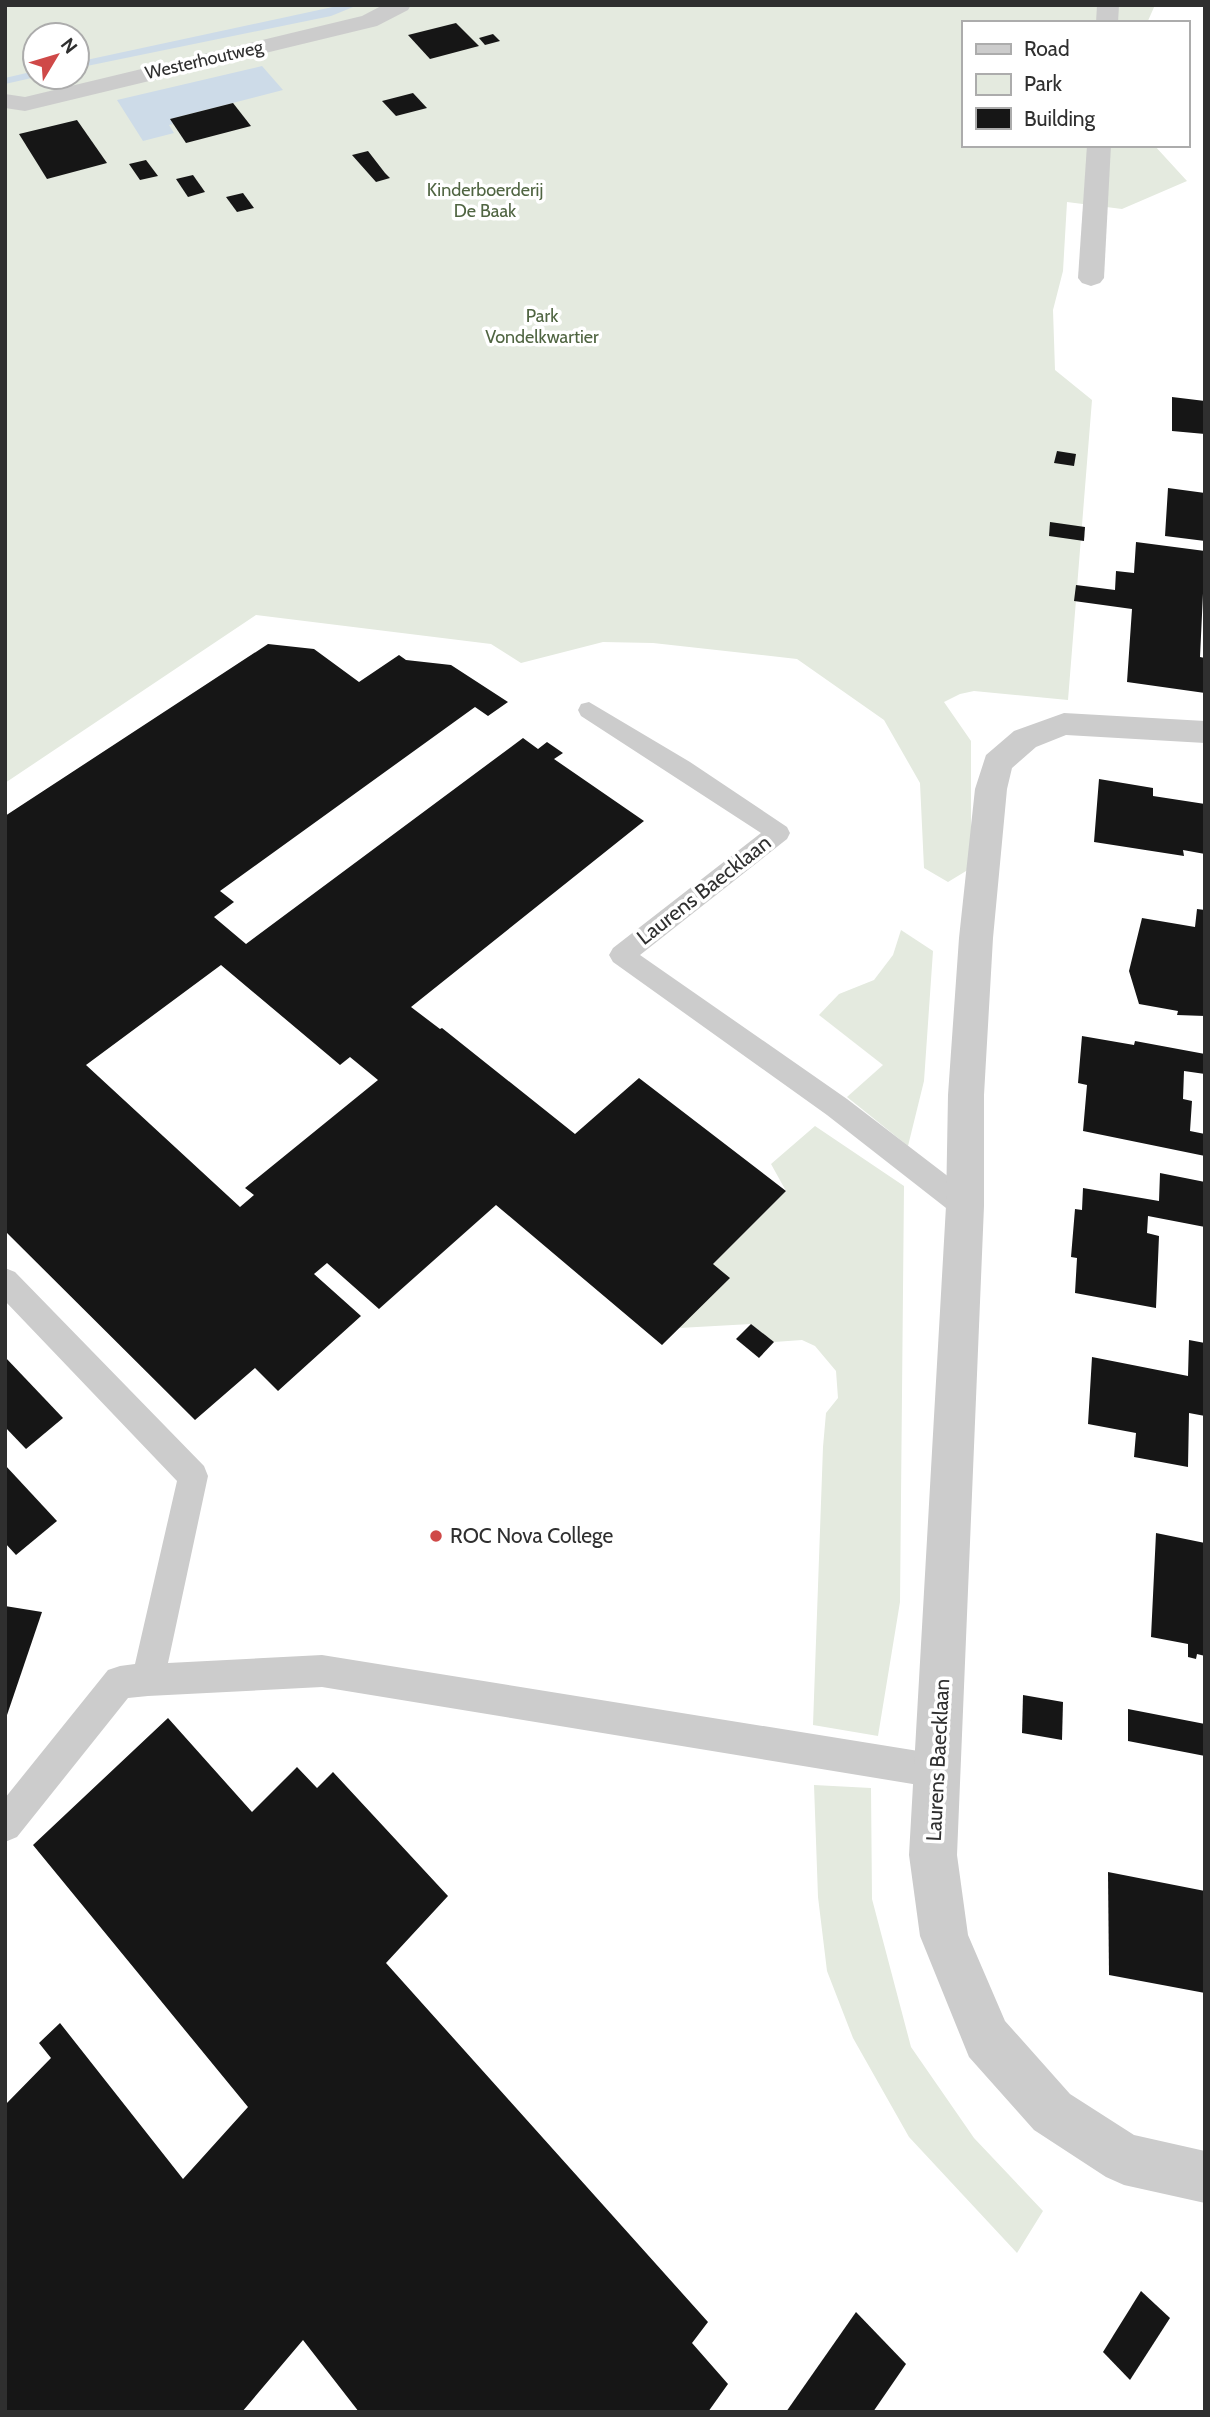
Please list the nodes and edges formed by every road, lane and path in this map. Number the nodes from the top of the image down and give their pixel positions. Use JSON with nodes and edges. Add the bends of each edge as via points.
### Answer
{"nodes":[{"id":1,"x":400,"y":5,"type":"edge"},
{"id":2,"x":5,"y":101,"type":"edge"},
{"id":3,"x":1099,"y":147,"type":"edge"},
{"id":4,"x":1091,"y":278,"type":"dead end"},
{"id":5,"x":589,"y":710,"type":"dead end"},
{"id":6,"x":1205,"y":732,"type":"edge"},
{"id":7,"x":965,"y":1206,"type":"junction"},
{"id":8,"x":5,"y":1281,"type":"edge"},
{"id":9,"x":148,"y":1680,"type":"junction"},
{"id":10,"x":937,"y":1771,"type":"junction"},
{"id":11,"x":5,"y":1825,"type":"edge"},
{"id":12,"x":1205,"y":2177,"type":"edge"}],
"edges":[{"from":1,"to":2,"type":"street","name":"Westerhoutweg","via":[[369,21],[25,104]]},
{"from":3,"to":4,"type":"street"},
{"from":5,"to":7,"type":"lane","name":"Laurens Baecklaan","via":[[778,832],[622,955],[837,1107]]},
{"from":6,"to":7,"type":"street","name":"Laurens Baecklaan","via":[[1064,724],[1025,739],[997,764],[975,938]]},
{"from":7,"to":10,"type":"street","name":"Laurens Baecklaan"},
{"from":8,"to":9,"type":"lane","via":[[193,1476]]},
{"from":9,"to":10,"type":"lane","via":[[321,1671]]},
{"from":9,"to":11,"type":"lane","via":[[120,1682]]},
{"from":10,"to":12,"type":"street","name":"Laurens Baecklaan","via":[[933,1855],[944,1936],[987,2039],[1052,2112],[1124,2160]]}]}
